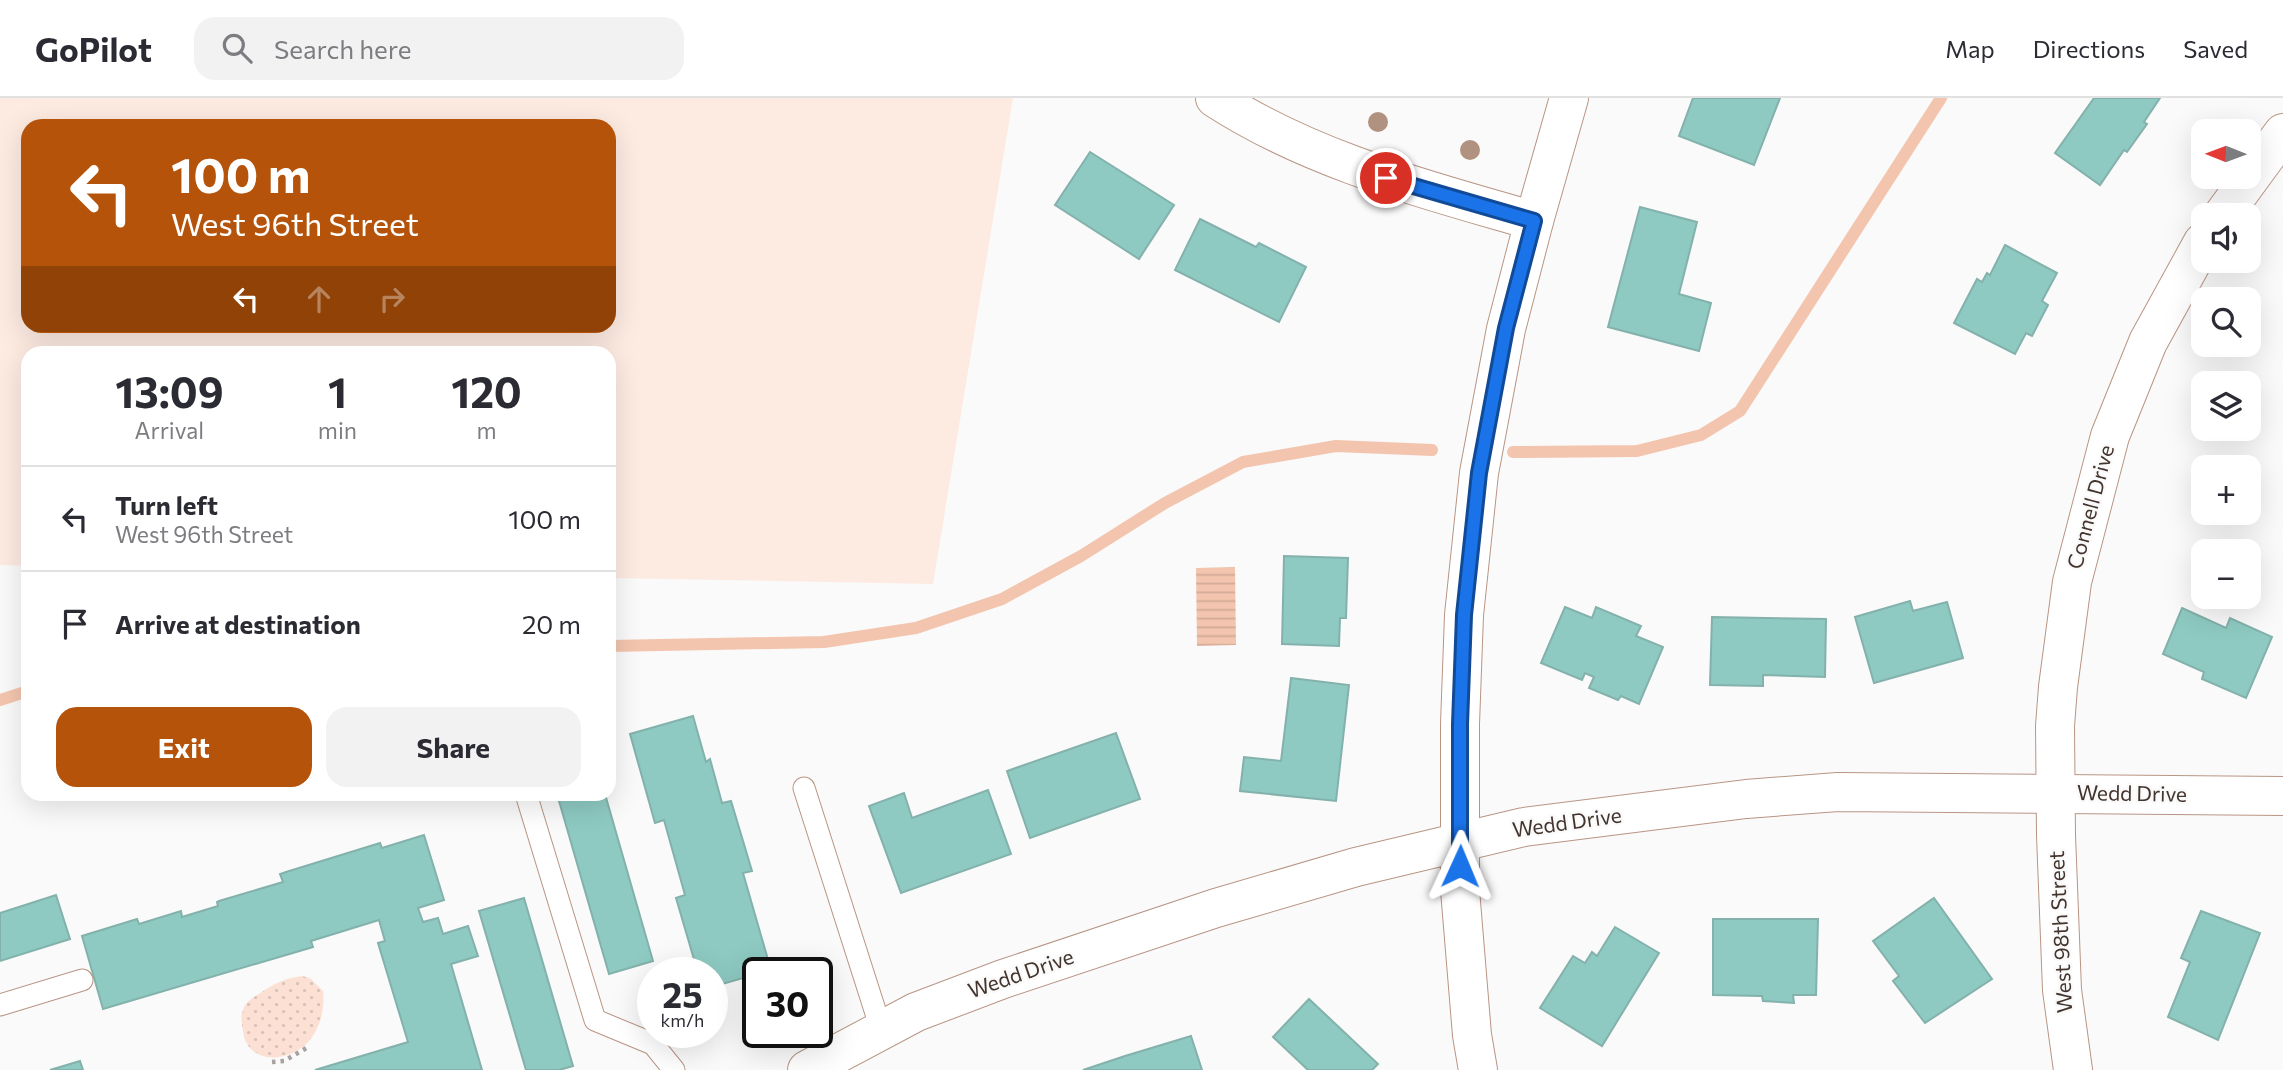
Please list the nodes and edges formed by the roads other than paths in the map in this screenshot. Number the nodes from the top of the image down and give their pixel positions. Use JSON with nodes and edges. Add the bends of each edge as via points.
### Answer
{"nodes":[{"id":1,"x":1215,"y":98,"type":"edge"},
{"id":2,"x":1569,"y":98,"type":"edge"},
{"id":3,"x":2283,"y":133,"type":"edge"},
{"id":4,"x":2232,"y":203,"type":"edge"},
{"id":5,"x":1534,"y":221,"type":"junction"},
{"id":6,"x":2191,"y":264,"type":"edge"},
{"id":7,"x":804,"y":788,"type":"dead end"},
{"id":8,"x":2055,"y":793,"type":"junction"},
{"id":9,"x":2283,"y":796,"type":"edge"},
{"id":10,"x":528,"y":801,"type":"edge"},
{"id":11,"x":1461,"y":842,"type":"junction"},
{"id":12,"x":82,"y":980,"type":"dead end"},
{"id":13,"x":0,"y":1005,"type":"edge"},
{"id":14,"x":881,"y":1029,"type":"junction"},
{"id":15,"x":674,"y":1070,"type":"edge"},
{"id":16,"x":807,"y":1070,"type":"edge"},
{"id":17,"x":1478,"y":1070,"type":"edge"},
{"id":18,"x":2073,"y":1070,"type":"edge"}],
"edges":[{"from":1,"to":5,"type":"street","via":[[1332,158]]},
{"from":2,"to":5,"type":"street"},
{"from":3,"to":4,"type":"street"},
{"from":5,"to":11,"type":"street","via":[[1506,328],[1479,473],[1464,629]]},
{"from":6,"to":8,"type":"street","name":"Connell Drive","via":[[2148,342],[2110,436],[2075,567],[2058,687]]},
{"from":7,"to":14,"type":"lane"},
{"from":8,"to":9,"type":"street","name":"Wedd Drive"},
{"from":8,"to":11,"type":"street","name":"Wedd Drive","via":[[1838,792],[1746,799],[1524,827]]},
{"from":8,"to":18,"type":"street","name":"West 98th Street","via":[[2062,990]]},
{"from":10,"to":15,"type":"lane","via":[[595,1020],[653,1044]]},
{"from":11,"to":14,"type":"street","name":"Wedd Drive","via":[[1216,908],[1003,979]]},
{"from":11,"to":17,"type":"street","via":[[1460,890]]},
{"from":12,"to":13,"type":"lane"},
{"from":14,"to":16,"type":"street","name":"Wedd Drive"}]}
